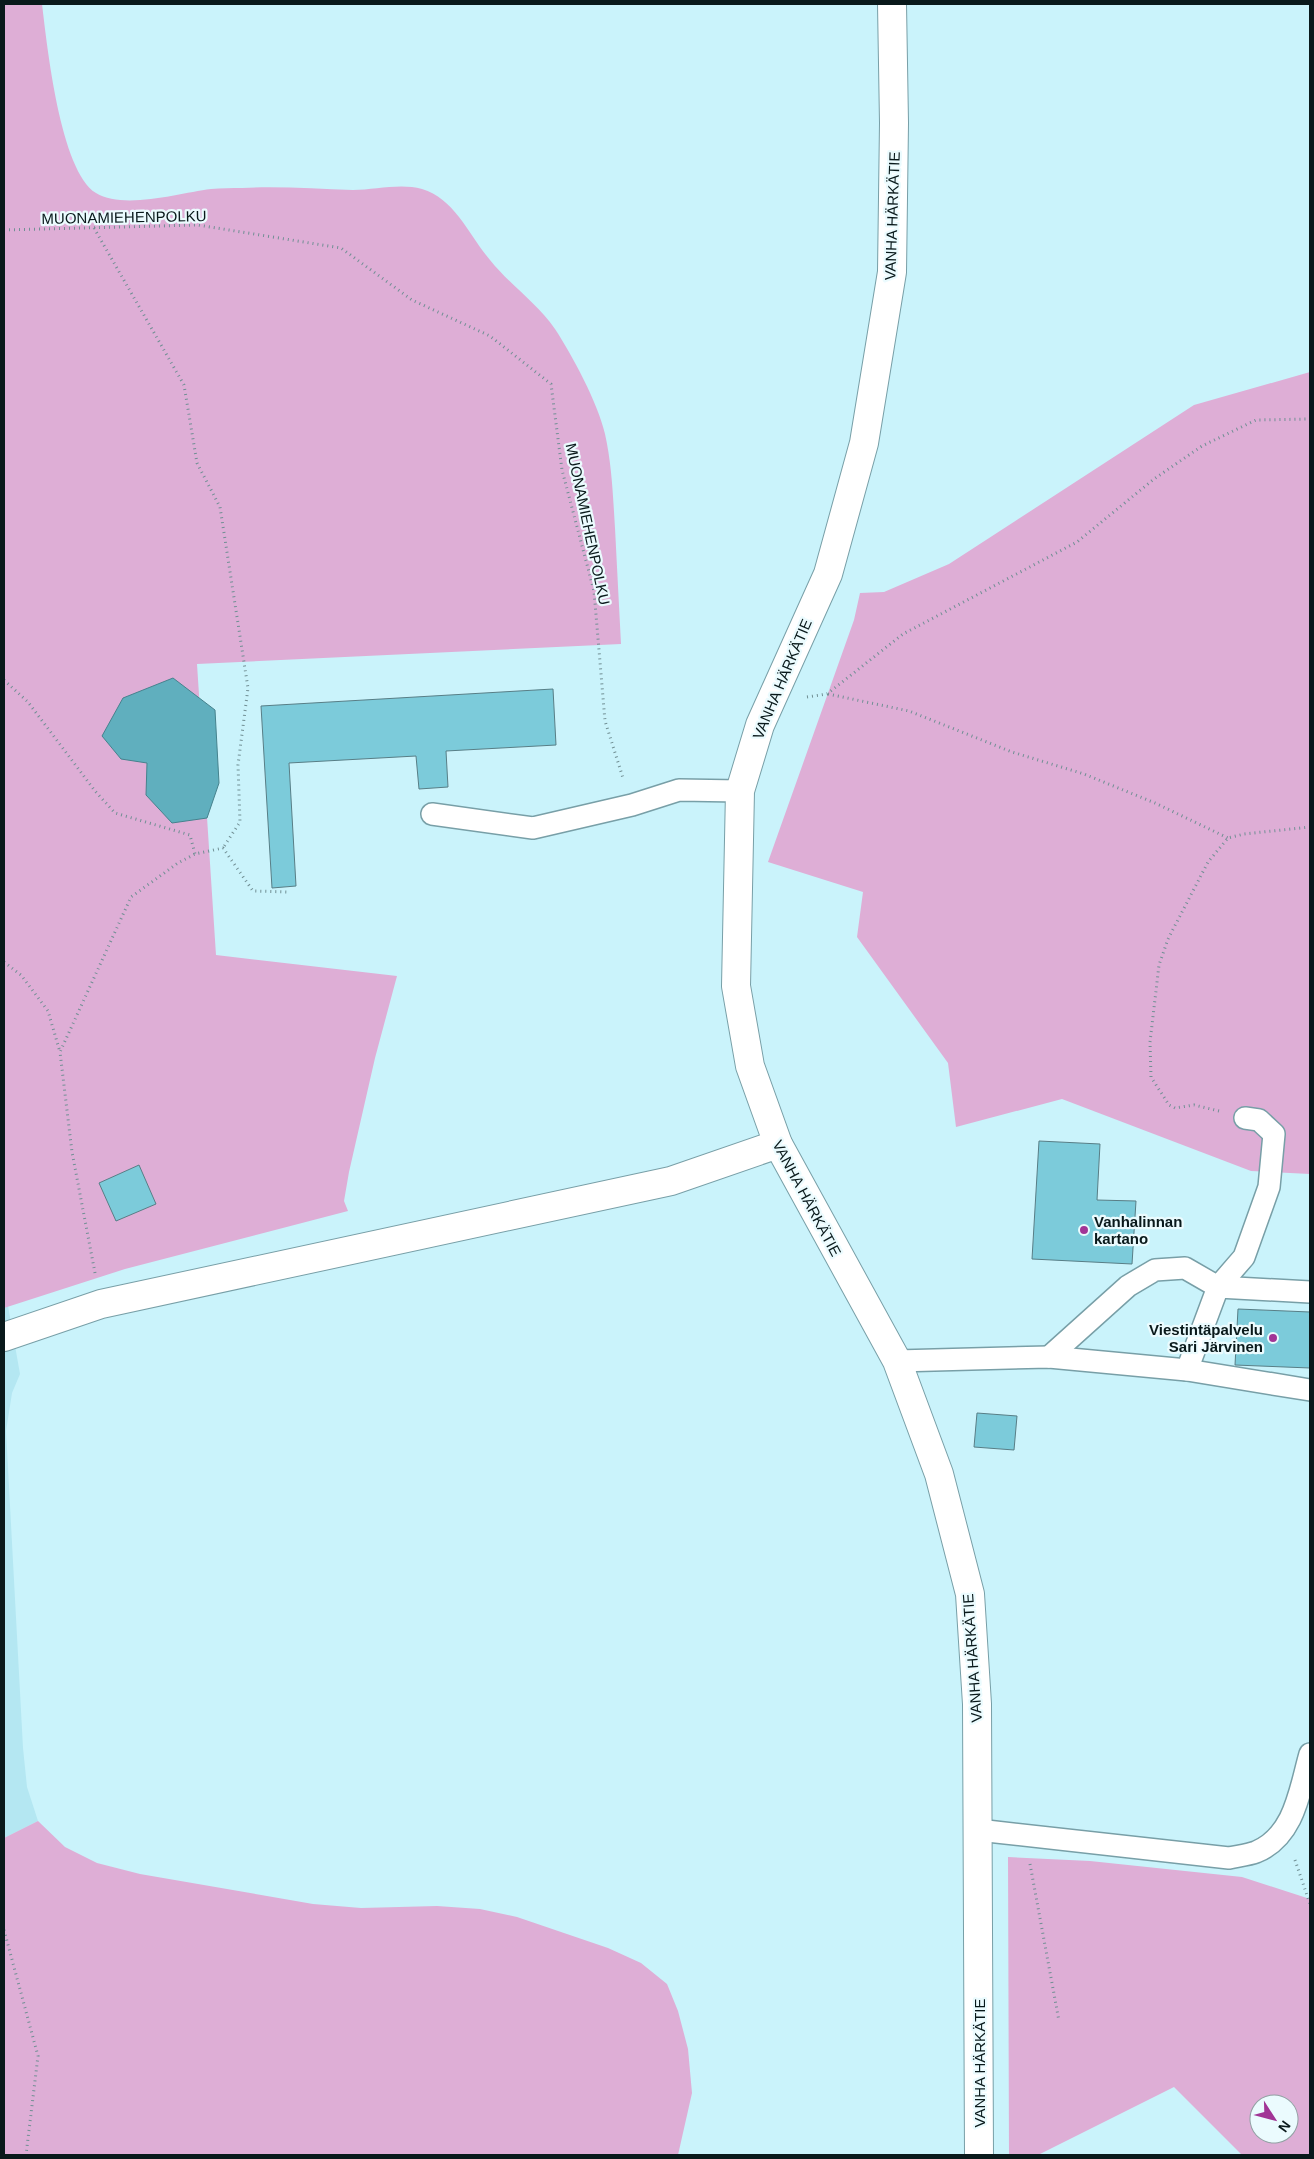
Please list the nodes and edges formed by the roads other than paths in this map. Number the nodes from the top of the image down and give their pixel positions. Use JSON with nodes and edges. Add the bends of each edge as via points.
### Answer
{"nodes":[{"id":1,"x":892,"y":4,"type":"edge"},
{"id":2,"x":740,"y":792,"type":"junction"},
{"id":3,"x":432,"y":814,"type":"dead end"},
{"id":4,"x":1245,"y":1118,"type":"road end"},
{"id":5,"x":778,"y":1144,"type":"junction"},
{"id":6,"x":1218,"y":1287,"type":"junction"},
{"id":7,"x":1310,"y":1292,"type":"edge"},
{"id":8,"x":4,"y":1336,"type":"edge"},
{"id":9,"x":1049,"y":1357,"type":"junction"},
{"id":10,"x":897,"y":1361,"type":"junction"},
{"id":11,"x":1187,"y":1370,"type":"junction"},
{"id":12,"x":1310,"y":1390,"type":"edge"},
{"id":13,"x":1310,"y":1754,"type":"edge"},
{"id":14,"x":978,"y":1830,"type":"junction"},
{"id":15,"x":979,"y":2155,"type":"edge"}],
"edges":[{"from":1,"to":2,"type":"street","name":"VANHA HÄRKÄTIE","via":[[892,272],[864,443],[828,574],[760,725]]},
{"from":2,"to":3,"type":"lane","via":[[679,790],[632,805],[533,828]]},
{"from":2,"to":5,"type":"street","name":"VANHA HÄRKÄTIE","via":[[736,986],[750,1066]]},
{"from":4,"to":6,"type":"lane","via":[[1259,1120],[1274,1134],[1269,1187],[1244,1257]]},
{"from":5,"to":8,"type":"street","via":[[671,1181],[100,1304]]},
{"from":5,"to":10,"type":"street","name":"VANHA HÄRKÄTIE"},
{"from":6,"to":7,"type":"lane"},
{"from":6,"to":9,"type":"lane","via":[[1186,1268],[1155,1270],[1128,1286]]},
{"from":6,"to":11,"type":"lane"},
{"from":9,"to":10,"type":"lane"},
{"from":9,"to":11,"type":"lane"},
{"from":10,"to":14,"type":"street","name":"VANHA HÄRKÄTIE","via":[[939,1474],[970,1594],[977,1704]]},
{"from":11,"to":12,"type":"lane"},
{"from":13,"to":14,"type":"lane","via":[[1293,1815],[1278,1837],[1256,1852],[1230,1858]]},
{"from":14,"to":15,"type":"street","name":"VANHA HÄRKÄTIE"}]}
